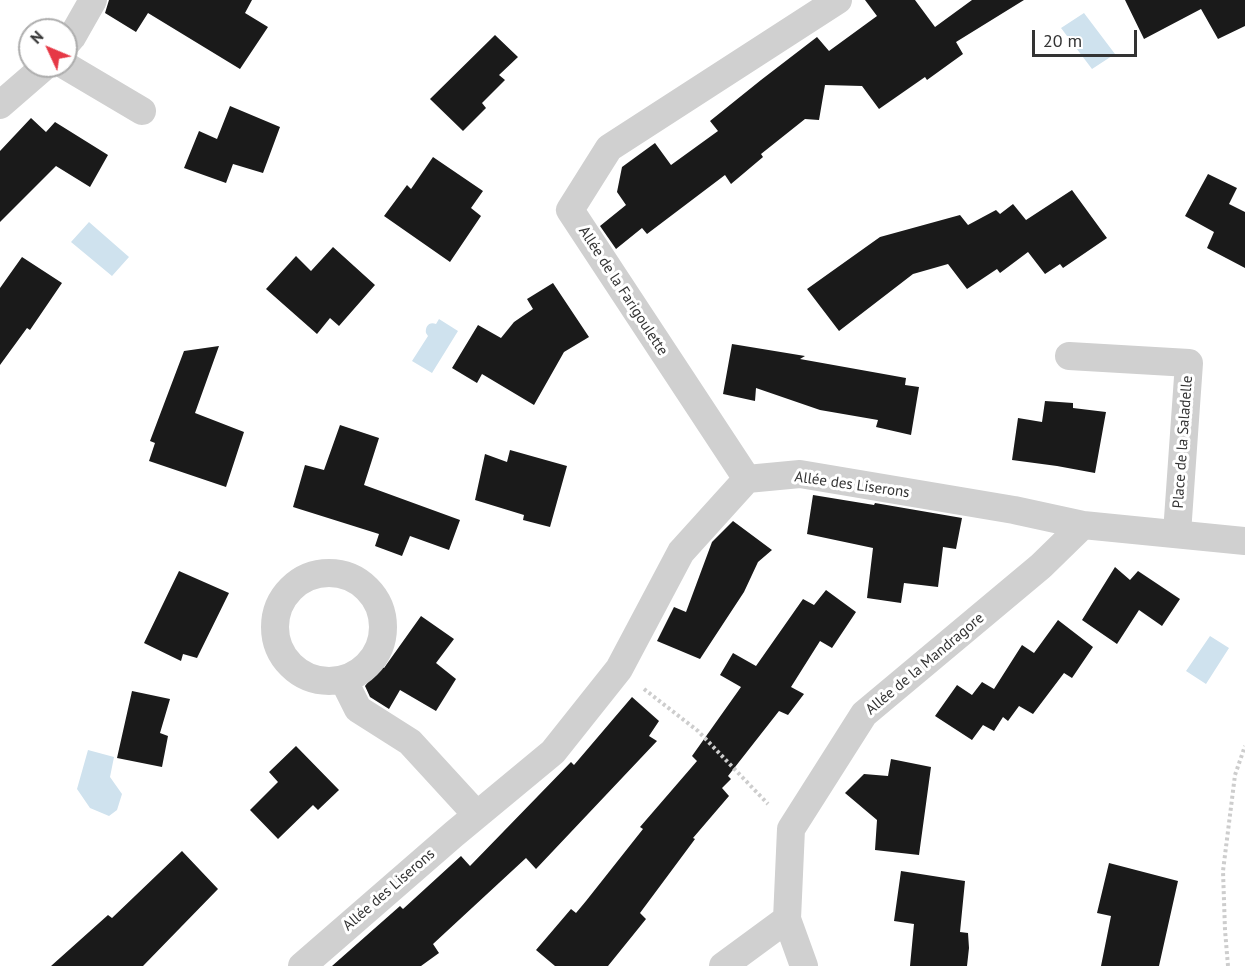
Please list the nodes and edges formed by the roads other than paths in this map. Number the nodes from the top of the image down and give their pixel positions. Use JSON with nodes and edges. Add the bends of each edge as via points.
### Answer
{"nodes":[{"id":1,"x":93,"y":0,"type":"edge"},
{"id":2,"x":838,"y":0,"type":"edge"},
{"id":3,"x":78,"y":26,"type":"edge"},
{"id":4,"x":78,"y":73,"type":"edge"},
{"id":5,"x":31,"y":78,"type":"edge"},
{"id":6,"x":0,"y":105,"type":"edge"},
{"id":7,"x":142,"y":111,"type":"dead end"},
{"id":8,"x":1069,"y":356,"type":"dead end"},
{"id":9,"x":747,"y":479,"type":"junction"},
{"id":10,"x":1083,"y":525,"type":"junction"},
{"id":11,"x":1177,"y":533,"type":"junction"},
{"id":12,"x":1245,"y":541,"type":"edge"},
{"id":13,"x":343,"y":679,"type":"dead end"},
{"id":14,"x":477,"y":815,"type":"junction"},
{"id":15,"x":787,"y":919,"type":"junction"},
{"id":16,"x":302,"y":966,"type":"edge"},
{"id":17,"x":723,"y":966,"type":"edge"},
{"id":18,"x":804,"y":966,"type":"edge"}],
"edges":[{"from":1,"to":3,"type":"street"},
{"from":2,"to":9,"type":"street","name":"Allée de la Farigoulette","via":[[609,148],[570,210]]},
{"from":4,"to":7,"type":"street"},
{"from":5,"to":6,"type":"street"},
{"from":8,"to":11,"type":"street","name":"Place de la Saladelle","via":[[1189,363]]},
{"from":9,"to":10,"type":"street","name":"Allée des Liserons","via":[[800,474]]},
{"from":9,"to":14,"type":"street","name":"Allée des Liserons","via":[[681,552],[619,669],[553,752]]},
{"from":10,"to":11,"type":"street","name":"Allée des Liserons"},
{"from":10,"to":15,"type":"street","name":"Allée de la Mandragore","via":[[1041,567],[864,714],[791,829]]},
{"from":11,"to":12,"type":"street","name":"Allée des Liserons"},
{"from":13,"to":14,"type":"street","via":[[358,709],[410,742]]},
{"from":14,"to":16,"type":"street","name":"Allée des Liserons"},
{"from":15,"to":17,"type":"street"},
{"from":15,"to":18,"type":"street","name":"Allée de la Mandragore"}]}
